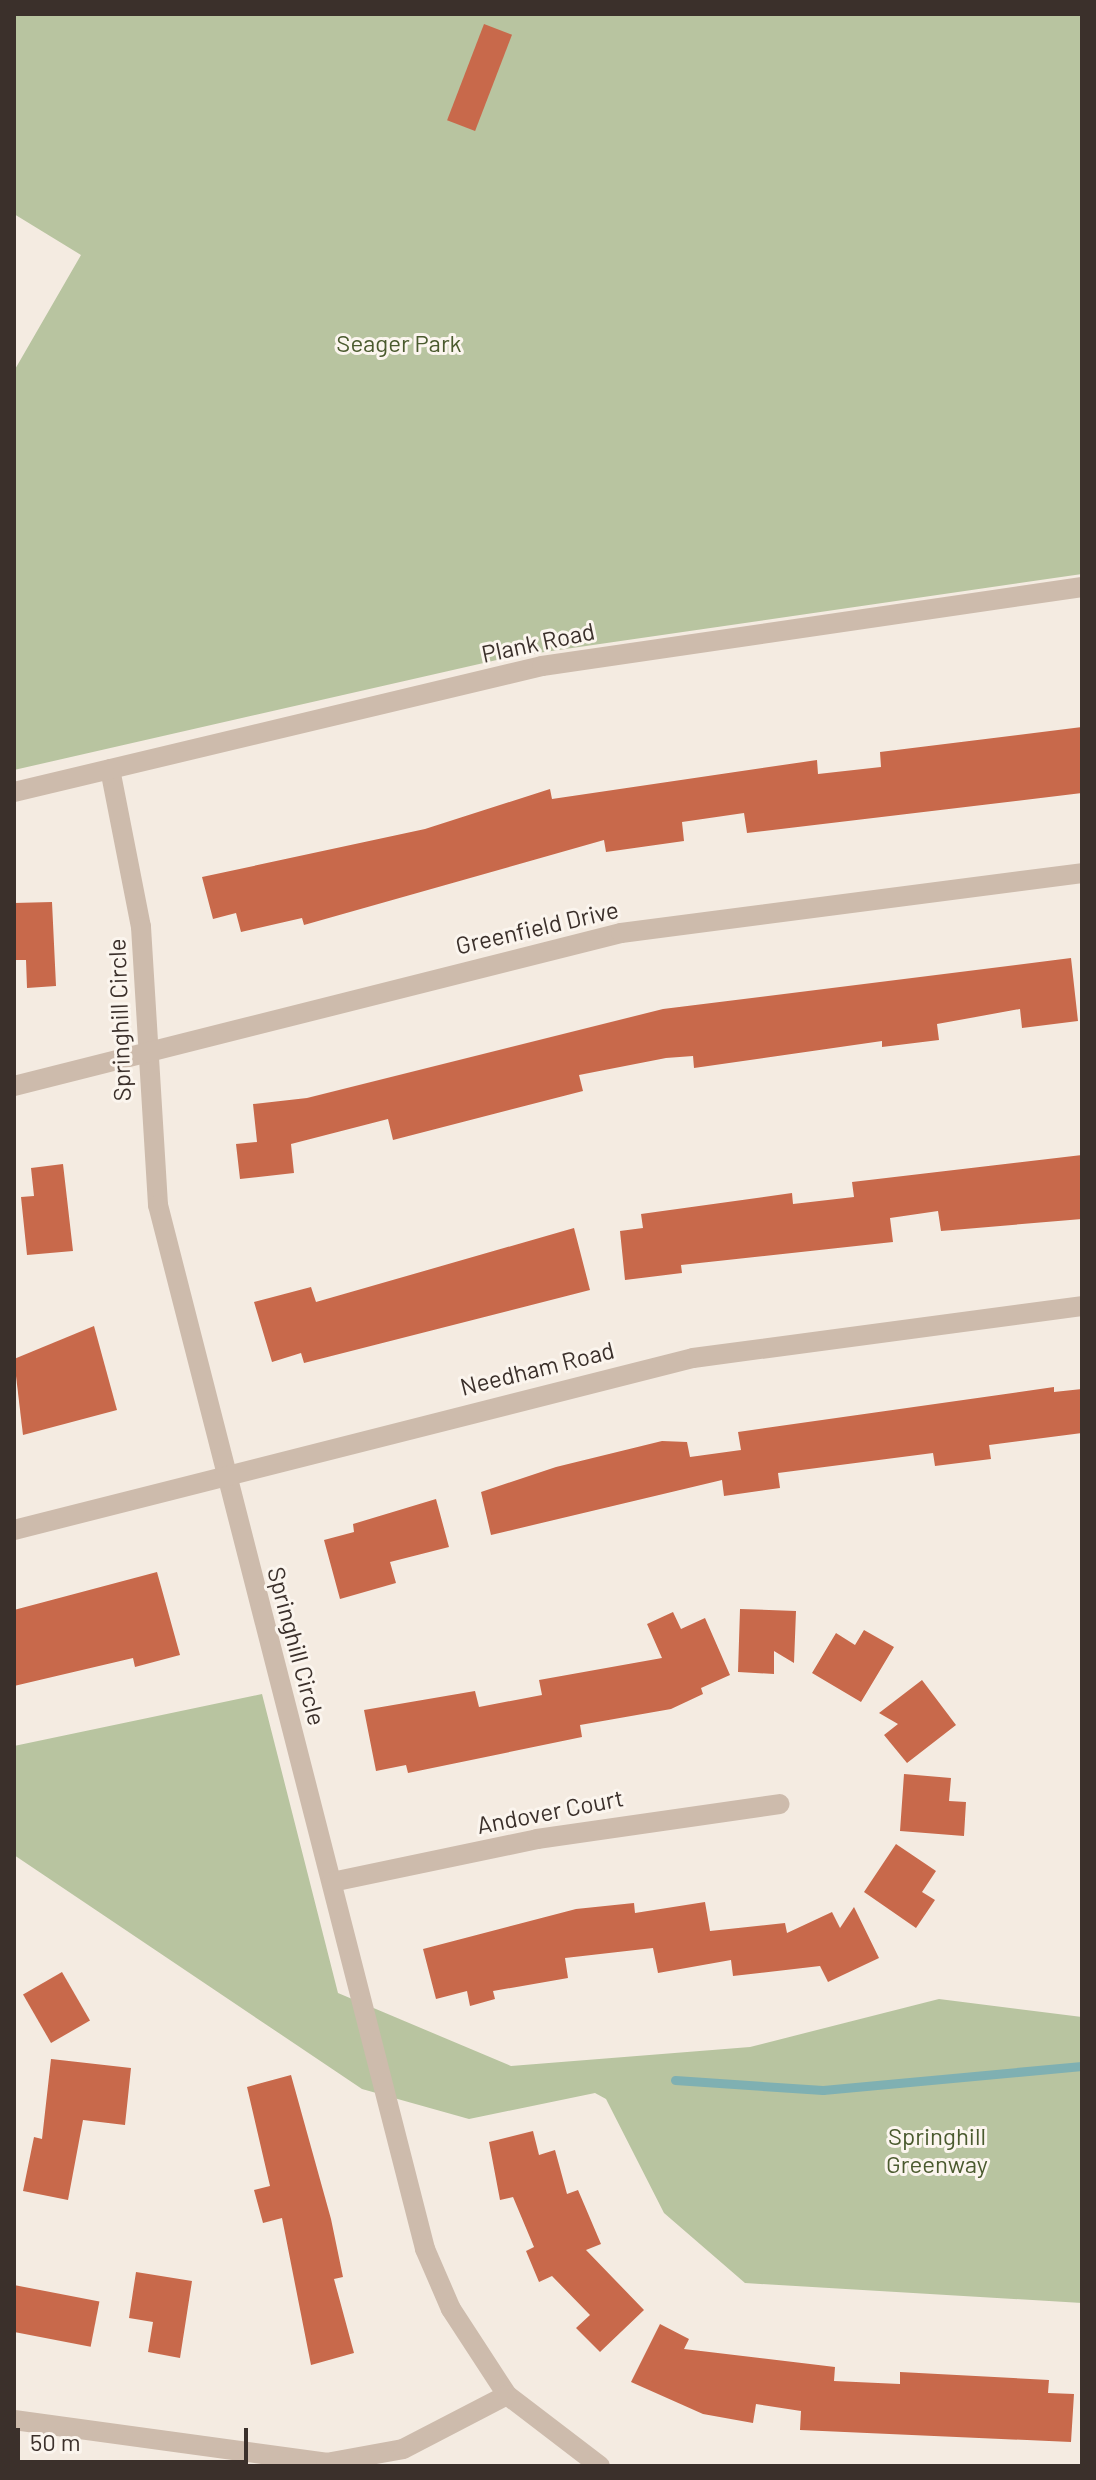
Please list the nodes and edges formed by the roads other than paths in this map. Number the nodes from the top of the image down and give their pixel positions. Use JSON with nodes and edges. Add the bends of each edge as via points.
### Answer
{"nodes":[{"id":1,"x":1082,"y":587,"type":"edge"},
{"id":2,"x":110,"y":769,"type":"junction"},
{"id":3,"x":14,"y":792,"type":"edge"},
{"id":4,"x":1082,"y":873,"type":"edge"},
{"id":5,"x":148,"y":1050,"type":"junction"},
{"id":6,"x":14,"y":1086,"type":"edge"},
{"id":7,"x":1082,"y":1306,"type":"edge"},
{"id":8,"x":224,"y":1474,"type":"junction"},
{"id":9,"x":14,"y":1530,"type":"edge"},
{"id":10,"x":779,"y":1804,"type":"dead end"},
{"id":11,"x":332,"y":1882,"type":"junction"},
{"id":12,"x":507,"y":2395,"type":"junction"},
{"id":13,"x":14,"y":2420,"type":"edge"},
{"id":14,"x":600,"y":2466,"type":"edge"}],
"edges":[{"from":1,"to":2,"type":"street","name":"Plank Road","via":[[555,664]]},
{"from":2,"to":3,"type":"street","name":"Plank Road"},
{"from":2,"to":5,"type":"street","name":"Springhill Circle","via":[[141,927]]},
{"from":4,"to":5,"type":"street","name":"Greenfield Drive","via":[[621,933]]},
{"from":5,"to":6,"type":"street","name":"Greenfield Drive"},
{"from":5,"to":8,"type":"street","name":"Springhill Circle","via":[[158,1205]]},
{"from":7,"to":8,"type":"street","name":"Needham Road","via":[[693,1358]]},
{"from":8,"to":9,"type":"street","name":"Needham Road"},
{"from":8,"to":11,"type":"street","name":"Springhill Circle"},
{"from":10,"to":11,"type":"street","name":"Andover Court","via":[[583,1830]]},
{"from":11,"to":12,"type":"street","name":"Springhill Circle","via":[[425,2249],[458,2321]]},
{"from":12,"to":13,"type":"street","via":[[403,2449],[326,2463]]},
{"from":12,"to":14,"type":"street","name":"Springhill Circle"}]}
